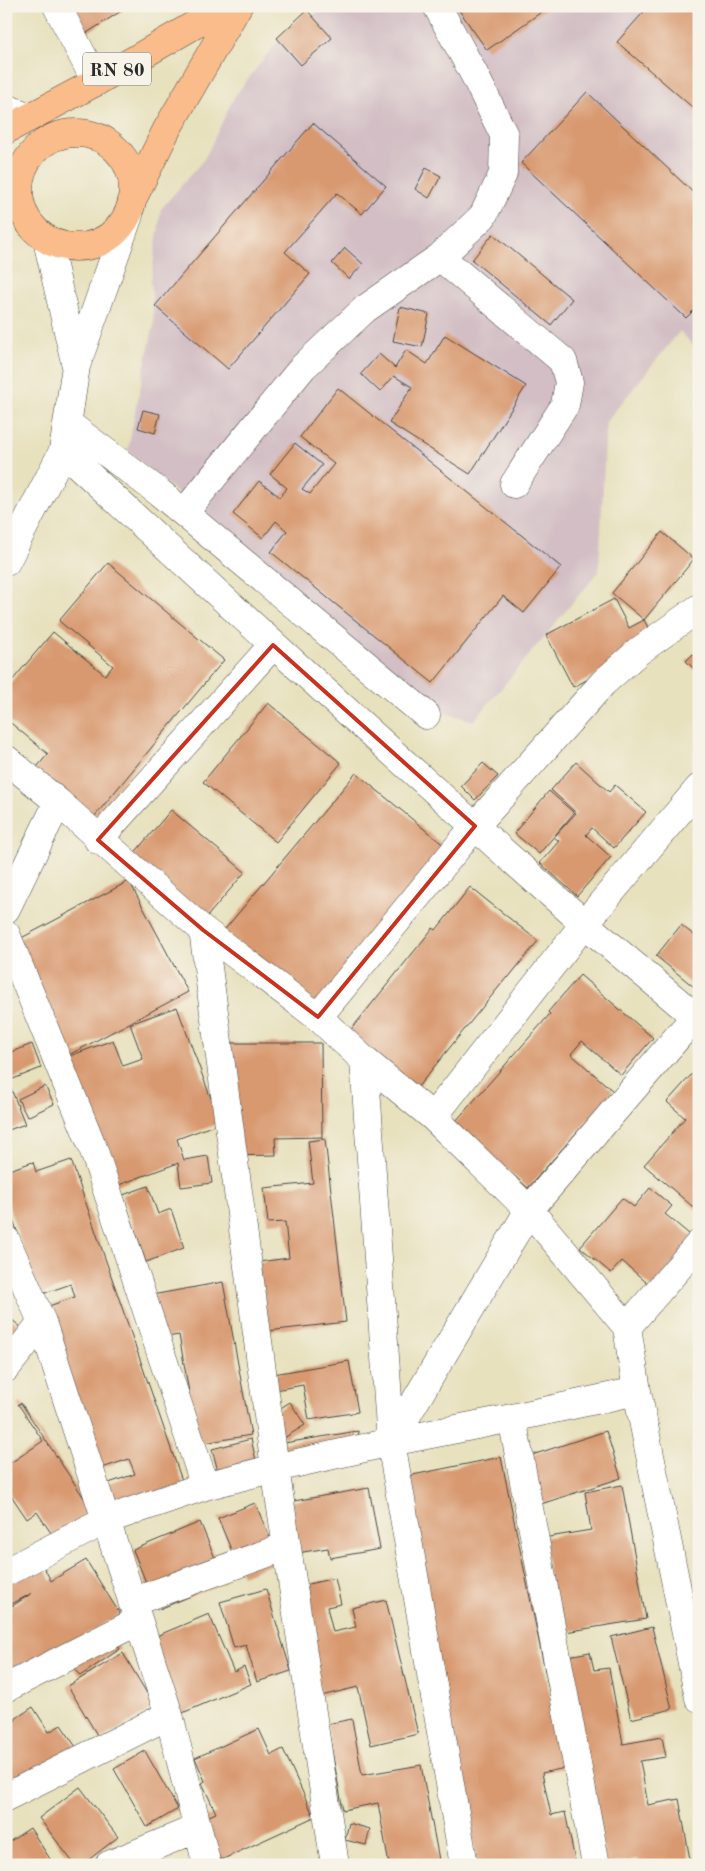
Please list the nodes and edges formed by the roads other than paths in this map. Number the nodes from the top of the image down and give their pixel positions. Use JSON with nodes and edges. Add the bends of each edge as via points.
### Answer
{"nodes":[{"id":1,"x":57,"y":6,"type":"edge"},
{"id":2,"x":227,"y":6,"type":"edge"},
{"id":3,"x":238,"y":6,"type":"edge"},
{"id":4,"x":437,"y":6,"type":"edge"},
{"id":5,"x":96,"y":82,"type":"junction"},
{"id":6,"x":18,"y":113,"type":"edge"},
{"id":7,"x":6,"y":130,"type":"edge"},
{"id":8,"x":72,"y":133,"type":"junction"},
{"id":9,"x":24,"y":165,"type":"junction"},
{"id":10,"x":132,"y":205,"type":"junction"},
{"id":11,"x":27,"y":224,"type":"edge"},
{"id":12,"x":440,"y":257,"type":"junction"},
{"id":13,"x":76,"y":366,"type":"junction"},
{"id":14,"x":67,"y":423,"type":"junction"},
{"id":15,"x":63,"y":452,"type":"junction"},
{"id":16,"x":514,"y":484,"type":"dead end"},
{"id":17,"x":184,"y":513,"type":"junction"},
{"id":18,"x":6,"y":562,"type":"edge"},
{"id":19,"x":699,"y":608,"type":"edge"},
{"id":20,"x":273,"y":645,"type":"junction"},
{"id":21,"x":426,"y":715,"type":"dead end"},
{"id":22,"x":6,"y":760,"type":"edge"},
{"id":23,"x":699,"y":788,"type":"edge"},
{"id":24,"x":58,"y":802,"type":"junction"},
{"id":25,"x":475,"y":826,"type":"junction"},
{"id":26,"x":98,"y":840,"type":"junction"},
{"id":27,"x":6,"y":909,"type":"edge"},
{"id":28,"x":585,"y":924,"type":"junction"},
{"id":29,"x":203,"y":930,"type":"junction"},
{"id":30,"x":6,"y":934,"type":"edge"},
{"id":31,"x":697,"y":1016,"type":"edge"},
{"id":32,"x":318,"y":1017,"type":"junction"},
{"id":33,"x":364,"y":1060,"type":"junction"},
{"id":34,"x":433,"y":1117,"type":"junction"},
{"id":35,"x":529,"y":1210,"type":"junction"},
{"id":36,"x":6,"y":1240,"type":"edge"},
{"id":37,"x":699,"y":1244,"type":"edge"},
{"id":38,"x":42,"y":1322,"type":"junction"},
{"id":39,"x":628,"y":1327,"type":"junction"},
{"id":40,"x":6,"y":1368,"type":"edge"},
{"id":41,"x":638,"y":1391,"type":"junction"},
{"id":42,"x":512,"y":1418,"type":"junction"},
{"id":43,"x":391,"y":1442,"type":"junction"},
{"id":44,"x":275,"y":1468,"type":"junction"},
{"id":45,"x":205,"y":1486,"type":"junction"},
{"id":46,"x":106,"y":1520,"type":"junction"},
{"id":47,"x":287,"y":1546,"type":"junction"},
{"id":48,"x":6,"y":1572,"type":"edge"},
{"id":49,"x":135,"y":1612,"type":"junction"},
{"id":50,"x":6,"y":1688,"type":"edge"},
{"id":51,"x":699,"y":1698,"type":"edge"},
{"id":52,"x":169,"y":1715,"type":"junction"},
{"id":53,"x":6,"y":1797,"type":"edge"},
{"id":54,"x":198,"y":1828,"type":"junction"},
{"id":55,"x":109,"y":1865,"type":"edge"},
{"id":56,"x":207,"y":1865,"type":"edge"},
{"id":57,"x":335,"y":1865,"type":"edge"},
{"id":58,"x":464,"y":1865,"type":"edge"},
{"id":59,"x":596,"y":1865,"type":"edge"}],
"edges":[{"from":1,"to":5,"type":"street"},
{"from":2,"to":5,"type":"main road","number":"RN 80"},
{"from":3,"to":10,"type":"main road","via":[[167,129]]},
{"from":4,"to":12,"type":"street","via":[[504,135],[503,174],[483,216]]},
{"from":5,"to":6,"type":"main road","number":"RN 80"},
{"from":6,"to":7,"type":"main road","number":"RN 80"},
{"from":6,"to":8,"type":"main road"},
{"from":6,"to":9,"type":"main road"},
{"from":8,"to":9,"type":"main road","via":[[53,137],[36,148]]},
{"from":8,"to":10,"type":"main road","via":[[92,134],[110,143],[124,158],[132,176]]},
{"from":9,"to":11,"type":"main road","via":[[19,184],[20,204]]},
{"from":10,"to":11,"type":"main road","via":[[118,230],[103,242],[84,248],[65,247]]},
{"from":10,"to":13,"type":"street"},
{"from":11,"to":13,"type":"street"},
{"from":12,"to":16,"type":"street","via":[[564,361],[569,382],[565,404]]},
{"from":12,"to":17,"type":"street","via":[[365,309],[303,368]]},
{"from":13,"to":14,"type":"street"},
{"from":14,"to":15,"type":"street"},
{"from":14,"to":17,"type":"street"},
{"from":15,"to":18,"type":"street"},
{"from":15,"to":20,"type":"street"},
{"from":17,"to":21,"type":"street"},
{"from":19,"to":25,"type":"street","via":[[639,651],[603,683]]},
{"from":20,"to":25,"type":"street"},
{"from":20,"to":26,"type":"street"},
{"from":22,"to":24,"type":"street"},
{"from":23,"to":28,"type":"street"},
{"from":24,"to":26,"type":"street"},
{"from":24,"to":27,"type":"street"},
{"from":25,"to":28,"type":"street"},
{"from":25,"to":32,"type":"street"},
{"from":26,"to":29,"type":"street"},
{"from":28,"to":31,"type":"street"},
{"from":28,"to":34,"type":"street"},
{"from":29,"to":32,"type":"street"},
{"from":29,"to":44,"type":"street"},
{"from":30,"to":45,"type":"street","via":[[92,1148]]},
{"from":31,"to":35,"type":"street"},
{"from":32,"to":33,"type":"street"},
{"from":33,"to":34,"type":"street"},
{"from":33,"to":43,"type":"street"},
{"from":34,"to":35,"type":"street"},
{"from":35,"to":39,"type":"street"},
{"from":35,"to":43,"type":"street"},
{"from":36,"to":38,"type":"street"},
{"from":37,"to":39,"type":"street"},
{"from":38,"to":40,"type":"street"},
{"from":38,"to":46,"type":"street"},
{"from":39,"to":41,"type":"street"},
{"from":41,"to":42,"type":"street"},
{"from":41,"to":51,"type":"street"},
{"from":42,"to":43,"type":"street"},
{"from":42,"to":59,"type":"street"},
{"from":43,"to":44,"type":"street"},
{"from":43,"to":58,"type":"street"},
{"from":44,"to":45,"type":"street"},
{"from":44,"to":47,"type":"street"},
{"from":45,"to":46,"type":"street"},
{"from":46,"to":48,"type":"street"},
{"from":46,"to":49,"type":"street"},
{"from":47,"to":49,"type":"street"},
{"from":47,"to":57,"type":"street"},
{"from":49,"to":50,"type":"street"},
{"from":49,"to":52,"type":"street"},
{"from":52,"to":53,"type":"street"},
{"from":52,"to":54,"type":"street"},
{"from":54,"to":55,"type":"street"},
{"from":54,"to":56,"type":"street"}]}
